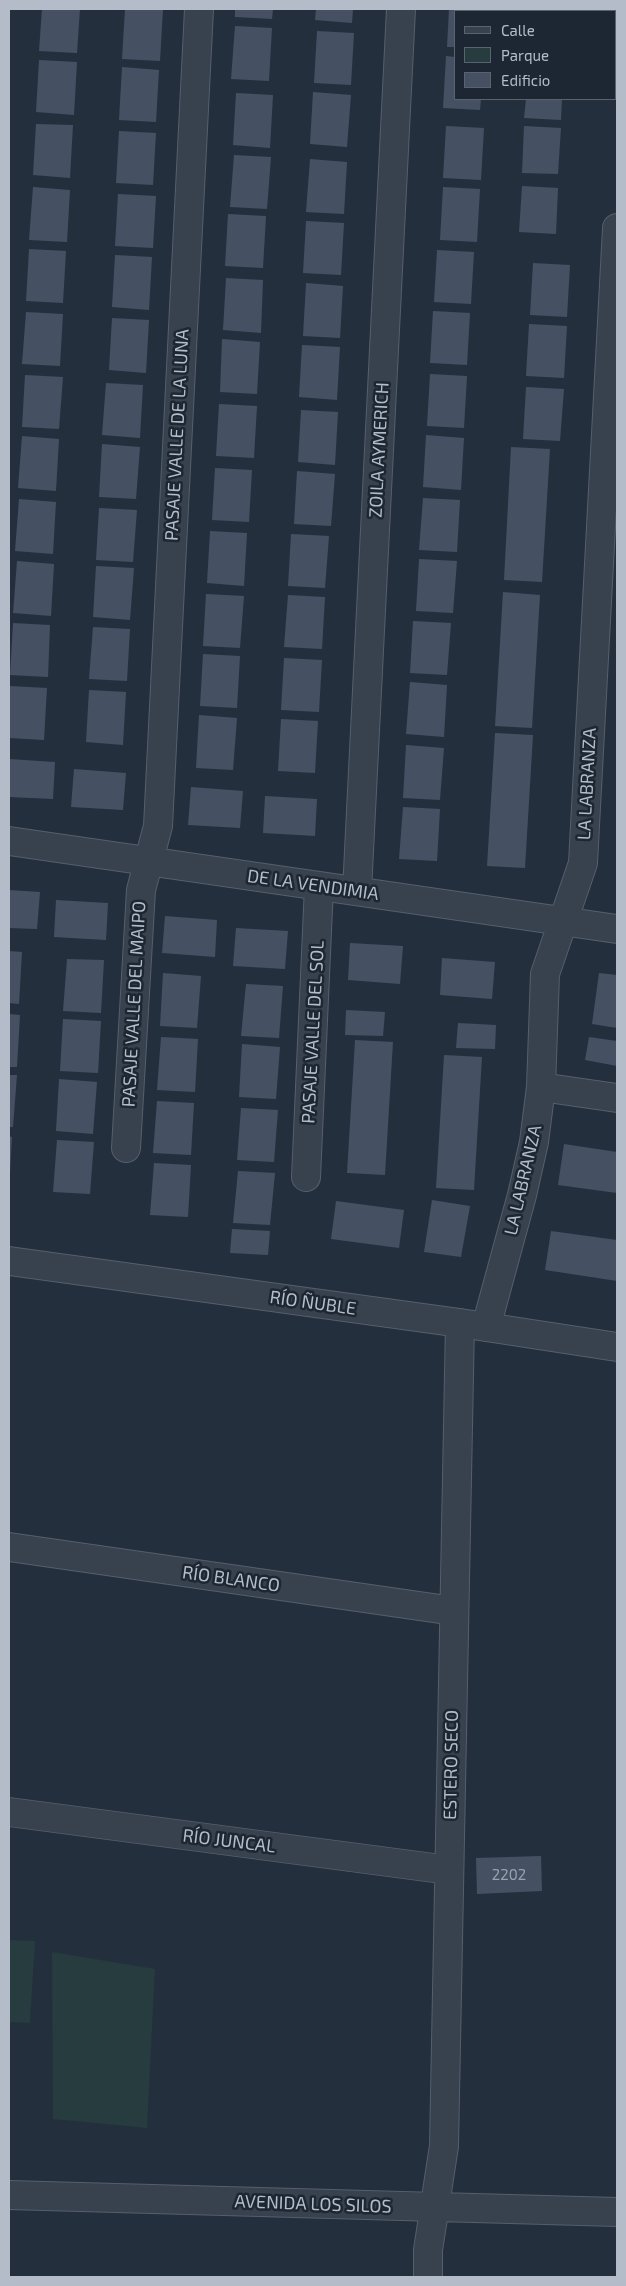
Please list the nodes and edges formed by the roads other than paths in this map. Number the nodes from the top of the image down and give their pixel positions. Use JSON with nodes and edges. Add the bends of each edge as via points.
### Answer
{"nodes":[{"id":1,"x":199,"y":9,"type":"edge"},
{"id":2,"x":401,"y":9,"type":"edge"},
{"id":3,"x":617,"y":228,"type":"edge"},
{"id":4,"x":9,"y":841,"type":"edge"},
{"id":5,"x":148,"y":861,"type":"junction"},
{"id":6,"x":319,"y":886,"type":"junction"},
{"id":7,"x":357,"y":891,"type":"junction"},
{"id":8,"x":563,"y":921,"type":"junction"},
{"id":9,"x":617,"y":929,"type":"edge"},
{"id":10,"x":541,"y":1087,"type":"junction"},
{"id":11,"x":617,"y":1098,"type":"edge"},
{"id":12,"x":126,"y":1148,"type":"dead end"},
{"id":13,"x":306,"y":1177,"type":"dead end"},
{"id":14,"x":9,"y":1261,"type":"edge"},
{"id":15,"x":460,"y":1323,"type":"junction"},
{"id":16,"x":486,"y":1327,"type":"junction"},
{"id":17,"x":617,"y":1347,"type":"edge"},
{"id":18,"x":9,"y":1547,"type":"edge"},
{"id":19,"x":454,"y":1611,"type":"junction"},
{"id":20,"x":9,"y":1812,"type":"edge"},
{"id":21,"x":449,"y":1870,"type":"junction"},
{"id":22,"x":9,"y":2195,"type":"edge"},
{"id":23,"x":435,"y":2207,"type":"junction"},
{"id":24,"x":617,"y":2212,"type":"edge"},
{"id":25,"x":428,"y":2277,"type":"edge"}],
"edges":[{"from":1,"to":5,"type":"street","name":"PASAJE VALLE DE LA LUNA","via":[[158,826]]},
{"from":2,"to":7,"type":"street","name":"ZOILA AYMERICH"},
{"from":3,"to":8,"type":"street","name":"LA LABRANZA","via":[[583,863]]},
{"from":4,"to":5,"type":"street","name":"DE LA VENDIMIA"},
{"from":5,"to":6,"type":"street","name":"DE LA VENDIMIA"},
{"from":5,"to":12,"type":"street","name":"PASAJE VALLE DEL MAIPO","via":[[140,902]]},
{"from":6,"to":7,"type":"street","name":"DE LA VENDIMIA"},
{"from":6,"to":13,"type":"street","name":"PASAJE VALLE DEL SOL"},
{"from":7,"to":8,"type":"street","name":"DE LA VENDIMIA"},
{"from":8,"to":9,"type":"street","name":"DE LA VENDIMIA"},
{"from":8,"to":10,"type":"street","name":"LA LABRANZA","via":[[545,974]]},
{"from":10,"to":11,"type":"street"},
{"from":10,"to":16,"type":"street","name":"LA LABRANZA","via":[[534,1142],[522,1195]]},
{"from":14,"to":15,"type":"street","name":"RÍO ÑUBLE"},
{"from":15,"to":16,"type":"street","name":"RÍO ÑUBLE"},
{"from":15,"to":19,"type":"street","name":"ESTERO SECO"},
{"from":16,"to":17,"type":"street","name":"RÍO ÑUBLE"},
{"from":18,"to":19,"type":"street","name":"RÍO BLANCO"},
{"from":19,"to":21,"type":"street","name":"ESTERO SECO"},
{"from":20,"to":21,"type":"street","name":"RÍO JUNCAL"},
{"from":21,"to":23,"type":"street","name":"ESTERO SECO","via":[[444,2146]]},
{"from":22,"to":23,"type":"street","name":"AVENIDA LOS SILOS"},
{"from":23,"to":24,"type":"street","name":"AVENIDA LOS SILOS"},
{"from":23,"to":25,"type":"street","name":"ESTERO SECO","via":[[428,2250]]}]}
